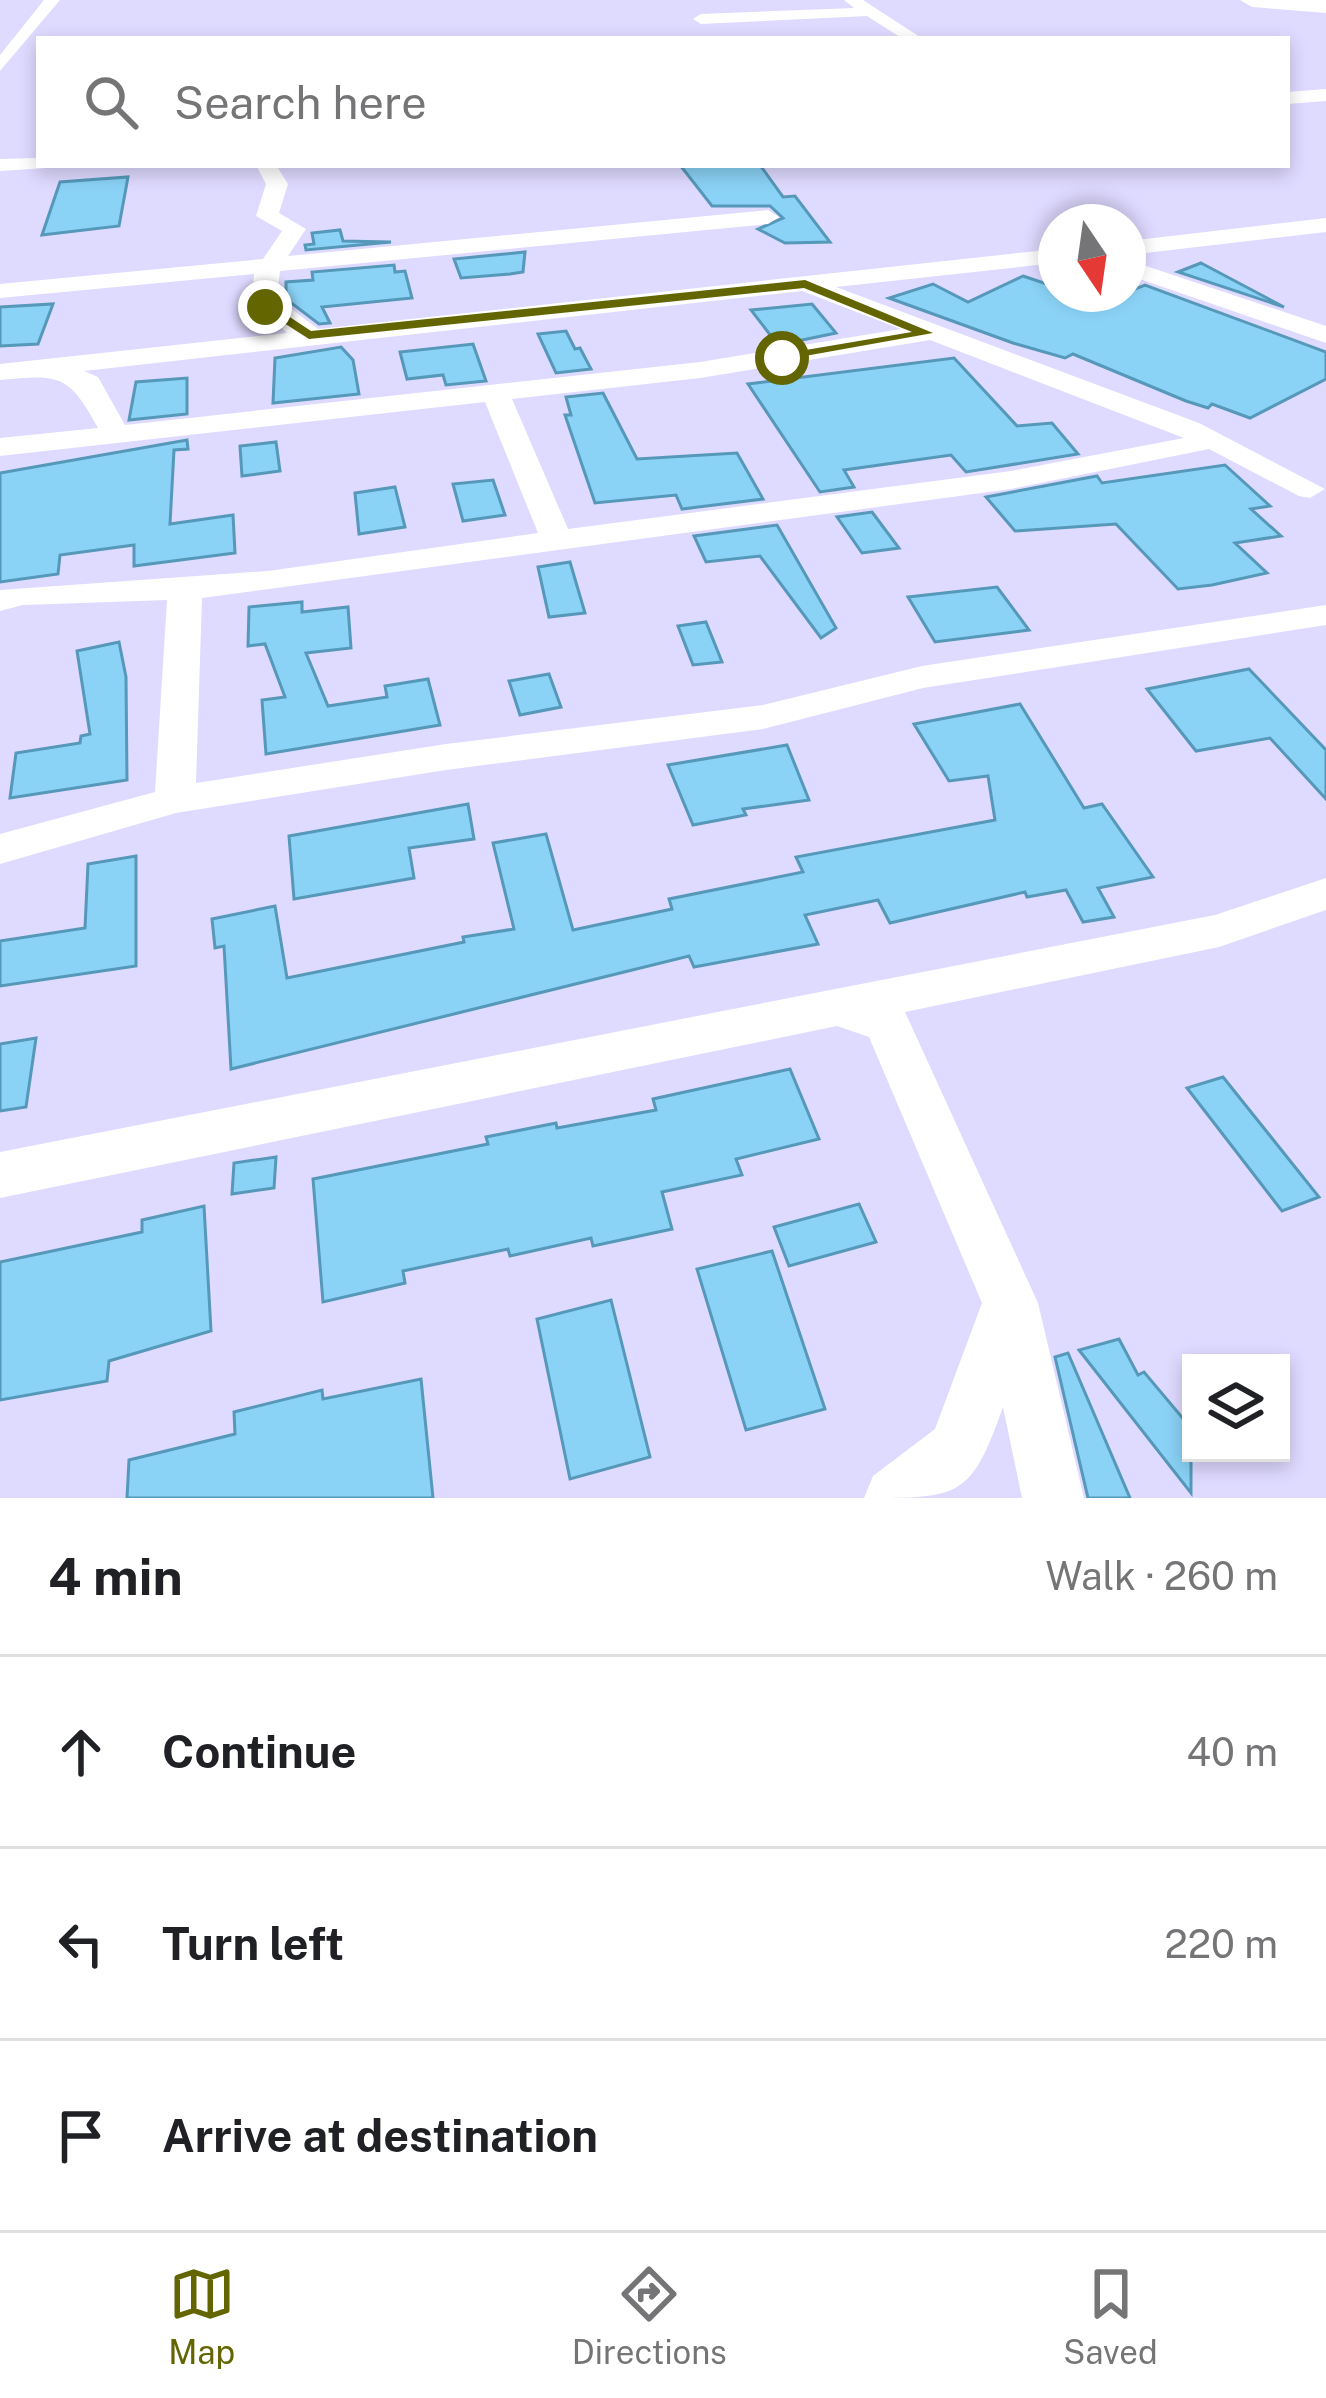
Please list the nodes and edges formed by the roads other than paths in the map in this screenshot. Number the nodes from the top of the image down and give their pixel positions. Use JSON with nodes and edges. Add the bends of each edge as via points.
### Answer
{"nodes":[{"id":1,"x":52,"y":0,"type":"edge"},
{"id":2,"x":1252,"y":0,"type":"edge"},
{"id":3,"x":859,"y":6,"type":"edge"},
{"id":4,"x":1326,"y":7,"type":"edge"},
{"id":5,"x":700,"y":19,"type":"dead end"},
{"id":6,"x":909,"y":36,"type":"edge"},
{"id":7,"x":0,"y":66,"type":"edge"},
{"id":8,"x":1326,"y":95,"type":"edge"},
{"id":9,"x":1290,"y":98,"type":"edge"},
{"id":10,"x":0,"y":162,"type":"edge"},
{"id":11,"x":32,"y":164,"type":"edge"},
{"id":12,"x":268,"y":168,"type":"edge"},
{"id":13,"x":768,"y":217,"type":"dead end"},
{"id":14,"x":1326,"y":225,"type":"edge"},
{"id":15,"x":1146,"y":246,"type":"edge"},
{"id":16,"x":1038,"y":258,"type":"edge"},
{"id":17,"x":269,"y":264,"type":"junction"},
{"id":18,"x":1146,"y":273,"type":"edge"},
{"id":19,"x":805,"y":284,"type":"junction"},
{"id":20,"x":0,"y":290,"type":"edge"},
{"id":21,"x":927,"y":333,"type":"junction"},
{"id":22,"x":309,"y":335,"type":"junction"},
{"id":23,"x":1326,"y":335,"type":"edge"},
{"id":24,"x":55,"y":367,"type":"junction"},
{"id":25,"x":0,"y":372,"type":"edge"},
{"id":26,"x":495,"y":392,"type":"junction"},
{"id":27,"x":115,"y":434,"type":"junction"},
{"id":28,"x":1211,"y":440,"type":"junction"},
{"id":29,"x":0,"y":447,"type":"edge"},
{"id":30,"x":1321,"y":491,"type":"edge"},
{"id":31,"x":556,"y":539,"type":"junction"},
{"id":32,"x":185,"y":593,"type":"junction"},
{"id":33,"x":0,"y":601,"type":"edge"},
{"id":34,"x":1326,"y":615,"type":"edge"},
{"id":35,"x":176,"y":800,"type":"junction"},
{"id":36,"x":0,"y":849,"type":"edge"},
{"id":37,"x":1326,"y":895,"type":"edge"},
{"id":38,"x":832,"y":1005,"type":"junction"},
{"id":39,"x":0,"y":1175,"type":"edge"},
{"id":40,"x":1010,"y":1303,"type":"junction"},
{"id":41,"x":895,"y":1498,"type":"edge"},
{"id":42,"x":1053,"y":1498,"type":"edge"}],
"edges":[{"from":1,"to":7,"type":"street"},
{"from":2,"to":4,"type":"highway"},
{"from":3,"to":5,"type":"street"},
{"from":3,"to":6,"type":"street"},
{"from":8,"to":9,"type":"street"},
{"from":10,"to":11,"type":"street"},
{"from":12,"to":17,"type":"street","via":[[278,184],[267,216],[296,229]]},
{"from":13,"to":17,"type":"street"},
{"from":14,"to":15,"type":"street"},
{"from":16,"to":19,"type":"street"},
{"from":17,"to":20,"type":"street"},
{"from":17,"to":22,"type":"street","via":[[261,274],[265,307]]},
{"from":18,"to":23,"type":"street"},
{"from":19,"to":21,"type":"street"},
{"from":19,"to":22,"type":"street"},
{"from":21,"to":26,"type":"street"},
{"from":21,"to":28,"type":"street","via":[[1098,390]]},
{"from":22,"to":24,"type":"street"},
{"from":24,"to":25,"type":"street"},
{"from":24,"to":27,"type":"street","via":[[88,383]]},
{"from":26,"to":27,"type":"street"},
{"from":26,"to":31,"type":"street"},
{"from":27,"to":29,"type":"street"},
{"from":28,"to":30,"type":"street"},
{"from":28,"to":31,"type":"street","via":[[1053,470]]},
{"from":31,"to":32,"type":"street"},
{"from":32,"to":33,"type":"street"},
{"from":32,"to":35,"type":"street"},
{"from":34,"to":35,"type":"street","via":[[922,677],[764,717]]},
{"from":35,"to":36,"type":"street"},
{"from":37,"to":38,"type":"street","via":[[1219,931]]},
{"from":38,"to":39,"type":"street"},
{"from":38,"to":40,"type":"street","via":[[886,1024]]},
{"from":40,"to":41,"type":"street","via":[[958,1450]]},
{"from":40,"to":42,"type":"street"}]}
